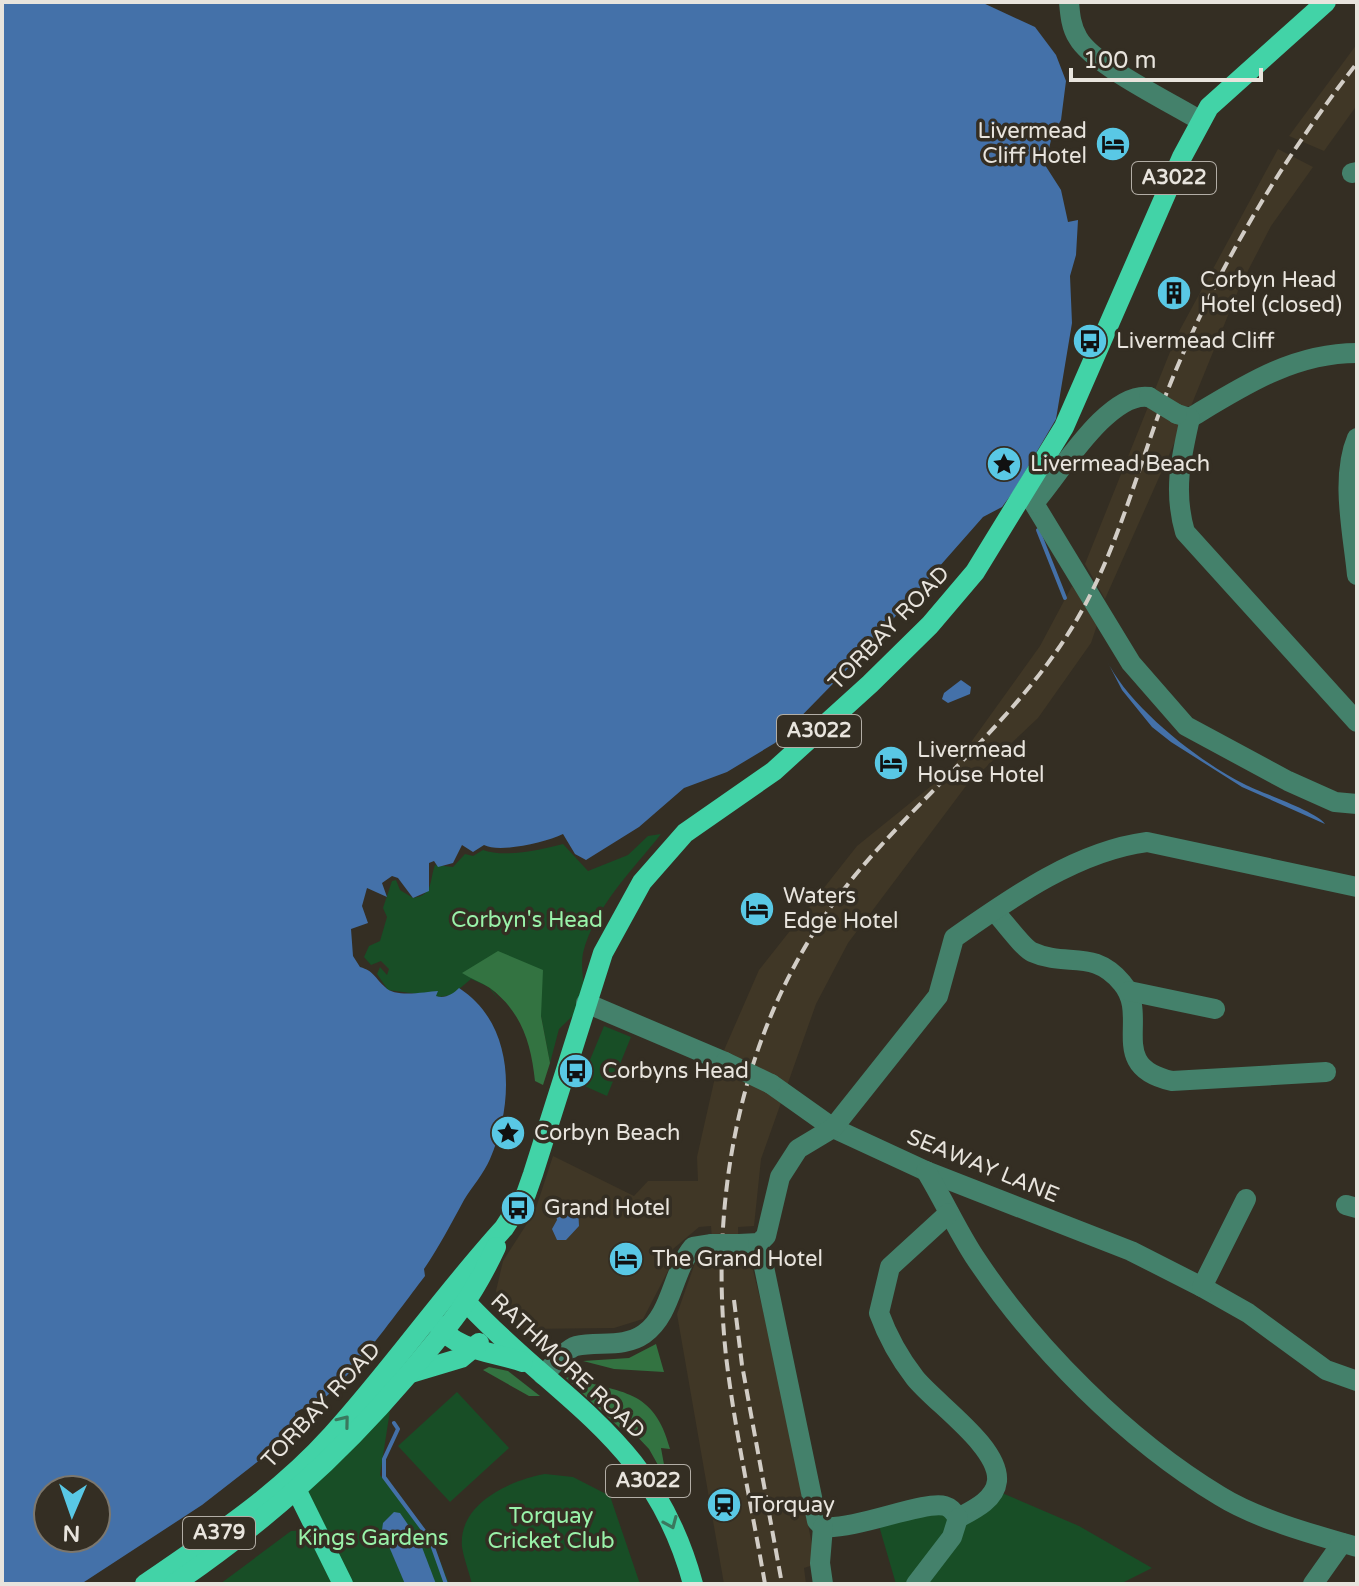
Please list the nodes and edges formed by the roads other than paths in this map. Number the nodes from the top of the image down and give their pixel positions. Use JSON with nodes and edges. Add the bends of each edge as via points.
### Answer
{"nodes":[{"id":1,"x":1069,"y":2,"type":"edge"},
{"id":2,"x":1326,"y":2,"type":"edge"},
{"id":3,"x":1201,"y":121,"type":"junction"},
{"id":4,"x":1357,"y":353,"type":"edge"},
{"id":5,"x":1183,"y":416,"type":"junction"},
{"id":6,"x":1357,"y":438,"type":"edge"},
{"id":7,"x":1030,"y":498,"type":"junction"},
{"id":8,"x":1353,"y":506,"type":"edge"},
{"id":9,"x":1357,"y":575,"type":"edge"},
{"id":10,"x":1357,"y":722,"type":"edge"},
{"id":11,"x":1357,"y":804,"type":"edge"},
{"id":12,"x":1357,"y":887,"type":"edge"},
{"id":13,"x":994,"y":911,"type":"junction"},
{"id":14,"x":1129,"y":991,"type":"junction"},
{"id":15,"x":586,"y":1003,"type":"junction"},
{"id":16,"x":1215,"y":1009,"type":"dead end"},
{"id":17,"x":1326,"y":1072,"type":"dead end"},
{"id":18,"x":833,"y":1128,"type":"junction"},
{"id":19,"x":926,"y":1171,"type":"junction"},
{"id":20,"x":1246,"y":1199,"type":"dead end"},
{"id":21,"x":949,"y":1213,"type":"junction"},
{"id":22,"x":504,"y":1228,"type":"junction"},
{"id":23,"x":749,"y":1243,"type":"junction"},
{"id":24,"x":1202,"y":1287,"type":"junction"},
{"id":25,"x":468,"y":1304,"type":"junction"},
{"id":26,"x":431,"y":1315,"type":"junction"},
{"id":27,"x":492,"y":1329,"type":"junction"},
{"id":28,"x":444,"y":1334,"type":"junction"},
{"id":29,"x":474,"y":1350,"type":"junction"},
{"id":30,"x":542,"y":1373,"type":"junction"},
{"id":31,"x":408,"y":1374,"type":"junction"},
{"id":32,"x":1357,"y":1381,"type":"edge"},
{"id":33,"x":294,"y":1484,"type":"junction"},
{"id":34,"x":958,"y":1518,"type":"junction"},
{"id":35,"x":823,"y":1527,"type":"junction"},
{"id":36,"x":1350,"y":1545,"type":"edge"},
{"id":37,"x":145,"y":1584,"type":"edge"},
{"id":38,"x":174,"y":1584,"type":"edge"},
{"id":39,"x":343,"y":1584,"type":"edge"},
{"id":40,"x":693,"y":1584,"type":"edge"},
{"id":41,"x":823,"y":1584,"type":"edge"},
{"id":42,"x":916,"y":1584,"type":"edge"},
{"id":43,"x":1313,"y":1584,"type":"edge"}],
"edges":[{"from":1,"to":3,"type":"street","via":[[1071,22],[1084,47]]},
{"from":2,"to":3,"type":"main road","name":"TORBAY ROAD","number":"A3022","via":[[1222,93]]},
{"from":3,"to":7,"type":"main road","name":"TORBAY ROAD","number":"A3022"},
{"from":4,"to":5,"type":"street","via":[[1332,353],[1275,369]]},
{"from":5,"to":7,"type":"street","bridge":true,"via":[[1149,397],[1138,395],[1117,404]]},
{"from":5,"to":10,"type":"street","via":[[1177,486],[1185,532]]},
{"from":6,"to":8,"type":"street","via":[[1351,468]]},
{"from":7,"to":11,"type":"street","via":[[1131,663],[1186,726],[1288,781],[1335,802]]},
{"from":7,"to":15,"type":"main road","name":"TORBAY ROAD","number":"A3022","via":[[975,572],[896,660],[774,771],[698,823],[663,857],[620,918]]},
{"from":8,"to":9,"type":"street"},
{"from":12,"to":13,"type":"street","via":[[1147,842],[1112,847]]},
{"from":13,"to":14,"type":"street","via":[[1030,951],[1102,963]]},
{"from":13,"to":18,"type":"street","via":[[954,938],[938,996]]},
{"from":14,"to":16,"type":"street","via":[[1182,1009]]},
{"from":14,"to":17,"type":"street","via":[[1132,1050],[1153,1077],[1172,1081]]},
{"from":15,"to":18,"type":"street","name":"SEAWAY LANE","bridge":true,"via":[[771,1084]]},
{"from":15,"to":22,"type":"main road","name":"TORBAY ROAD","number":"A3022","via":[[529,1185]]},
{"from":18,"to":19,"type":"street","name":"SEAWAY LANE"},
{"from":18,"to":23,"type":"street","via":[[798,1149],[780,1177],[766,1236]]},
{"from":19,"to":21,"type":"street"},
{"from":19,"to":24,"type":"street","name":"SEAWAY LANE","via":[[1089,1234]]},
{"from":20,"to":24,"type":"street"},
{"from":21,"to":34,"type":"street","via":[[890,1267],[879,1313],[914,1376],[995,1463],[995,1490]]},
{"from":21,"to":36,"type":"street","via":[[989,1277],[1044,1347],[1130,1432],[1221,1497]]},
{"from":22,"to":25,"type":"main road","name":"TORBAY ROAD","number":"A3022"},
{"from":22,"to":26,"type":"main road","name":"TORBAY ROAD","number":"A3022"},
{"from":23,"to":30,"type":"street","bridge":true,"via":[[693,1247],[646,1333],[632,1340],[573,1346]]},
{"from":23,"to":35,"type":"street","via":[[817,1521]]},
{"from":24,"to":32,"type":"street","name":"SEAWAY LANE","via":[[1326,1370]]},
{"from":25,"to":26,"type":"main road","name":"RATHMORE ROAD"},
{"from":25,"to":27,"type":"main road","name":"RATHMORE ROAD","number":"A3022"},
{"from":25,"to":28,"type":"main road","name":"TORBAY ROAD","number":"A3022"},
{"from":26,"to":28,"type":"main road","number":"A3022"},
{"from":33,"to":26,"type":"main road","name":"TORBAY ROAD","number":"A3022","one_way":true},
{"from":27,"to":29,"type":"main road","number":"A3022"},
{"from":27,"to":30,"type":"main road","name":"RATHMORE ROAD","number":"A3022"},
{"from":28,"to":29,"type":"main road","number":"A3022"},
{"from":28,"to":31,"type":"main road","name":"TORBAY ROAD","number":"A3022"},
{"from":29,"to":30,"type":"main road","number":"A3022","via":[[494,1352]]},
{"from":29,"to":31,"type":"main road","number":"A3022"},
{"from":30,"to":40,"type":"main road","name":"RATHMORE ROAD","number":"A3022","one_way":true,"via":[[641,1470],[662,1501]]},
{"from":31,"to":33,"type":"main road","name":"TORBAY ROAD","number":"A3022","via":[[355,1435]]},
{"from":33,"to":37,"type":"main road","name":"TORBAY ROAD","number":"A379"},
{"from":33,"to":38,"type":"main road","name":"TORBAY ROAD","number":"A379"},
{"from":33,"to":39,"type":"main road"},
{"from":34,"to":35,"type":"street","via":[[953,1509],[940,1505],[864,1524]]},
{"from":34,"to":42,"type":"street","via":[[952,1537]]},
{"from":35,"to":41,"type":"street"},
{"from":36,"to":43,"type":"street"}]}
